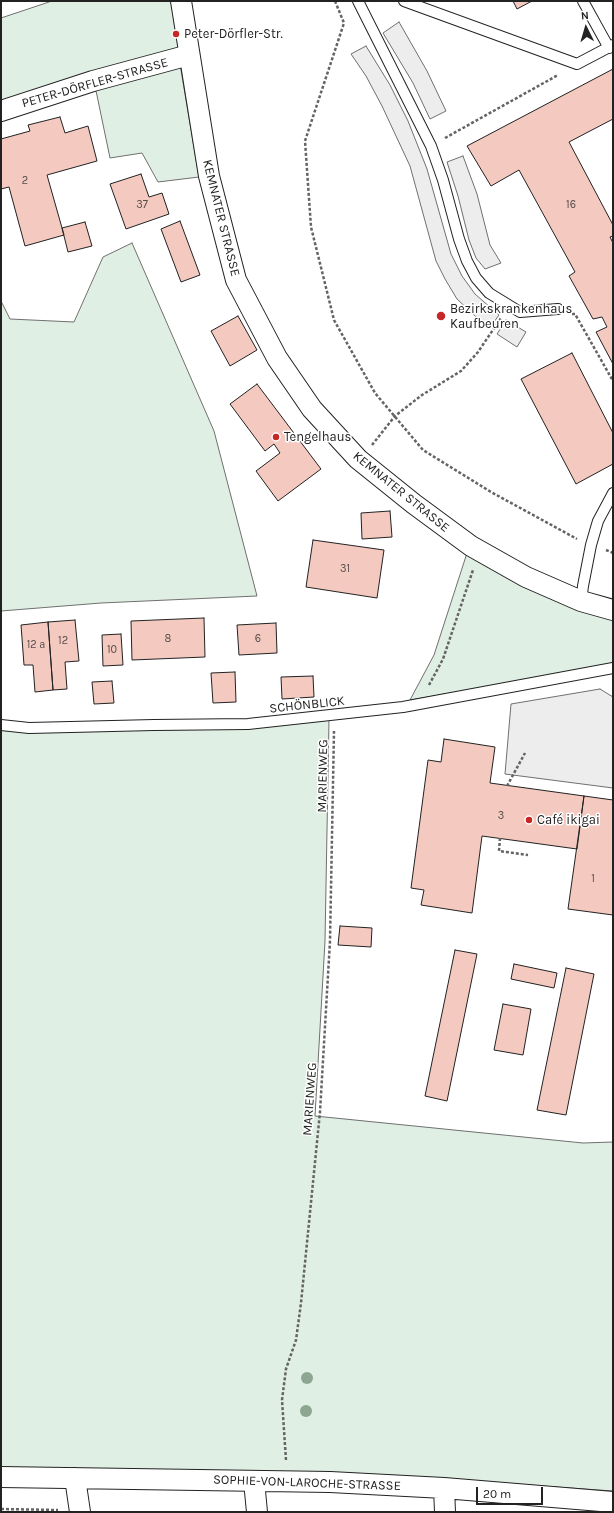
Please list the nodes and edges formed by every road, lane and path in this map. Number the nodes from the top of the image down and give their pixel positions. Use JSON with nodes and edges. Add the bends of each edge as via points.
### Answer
{"nodes":[{"id":1,"x":181,"y":1,"type":"edge"},
{"id":2,"x":336,"y":1,"type":"edge"},
{"id":3,"x":358,"y":1,"type":"edge"},
{"id":4,"x":404,"y":1,"type":"edge"},
{"id":5,"x":583,"y":1,"type":"edge"},
{"id":6,"x":611,"y":46,"type":"edge"},
{"id":7,"x":189,"y":56,"type":"junction"},
{"id":8,"x":577,"y":64,"type":"junction"},
{"id":9,"x":1,"y":111,"type":"edge"},
{"id":10,"x":431,"y":146,"type":"junction"},
{"id":11,"x":507,"y":304,"type":"junction"},
{"id":12,"x":558,"y":309,"type":"joint"},
{"id":13,"x":613,"y":381,"type":"edge"},
{"id":14,"x":395,"y":416,"type":"junction"},
{"id":15,"x":358,"y":460,"type":"junction"},
{"id":16,"x":613,"y":493,"type":"edge"},
{"id":17,"x":591,"y":545,"type":"junction"},
{"id":18,"x":479,"y":551,"type":"junction"},
{"id":19,"x":613,"y":553,"type":"edge"},
{"id":20,"x":581,"y":601,"type":"junction"},
{"id":21,"x":613,"y":610,"type":"edge"},
{"id":22,"x":613,"y":668,"type":"edge"},
{"id":23,"x":419,"y":704,"type":"junction"},
{"id":24,"x":335,"y":714,"type":"junction"},
{"id":25,"x":1,"y":725,"type":"edge"},
{"id":26,"x":525,"y":753,"type":"dead end"},
{"id":27,"x":507,"y":786,"type":"dead end"},
{"id":28,"x":500,"y":838,"type":"dead end"},
{"id":29,"x":528,"y":855,"type":"dead end"},
{"id":30,"x":1,"y":1477,"type":"edge"},
{"id":31,"x":76,"y":1478,"type":"junction"},
{"id":32,"x":254,"y":1481,"type":"junction"},
{"id":33,"x":288,"y":1481,"type":"junction"},
{"id":34,"x":444,"y":1488,"type":"junction"},
{"id":35,"x":613,"y":1502,"type":"edge"},
{"id":36,"x":1,"y":1508,"type":"edge"},
{"id":37,"x":80,"y":1511,"type":"edge"},
{"id":38,"x":257,"y":1512,"type":"edge"},
{"id":39,"x":445,"y":1512,"type":"edge"}],
"edges":[{"from":1,"to":7,"type":"street","name":"KEMNATER STRASSE"},
{"from":2,"to":14,"type":"path","via":[[344,23],[306,141],[311,227],[334,320],[375,393]]},
{"from":3,"to":10,"type":"lane"},
{"from":4,"to":8,"type":"lane"},
{"from":5,"to":6,"type":"lane"},
{"from":6,"to":8,"type":"lane"},
{"from":7,"to":9,"type":"street","name":"PETER-DÖRFLER-STRASSE","via":[[93,81]]},
{"from":7,"to":15,"type":"street","name":"KEMNATER STRASSE","via":[[209,176],[236,280],[277,358],[312,409]]},
{"from":8,"to":10,"type":"path"},
{"from":10,"to":11,"type":"lane","via":[[467,261],[476,278],[489,293]]},
{"from":11,"to":12,"type":"lane","via":[[520,312]]},
{"from":11,"to":14,"type":"path","via":[[498,323],[461,371],[422,395]]},
{"from":12,"to":13,"type":"path","via":[[575,314]]},
{"from":14,"to":15,"type":"path"},
{"from":14,"to":17,"type":"path","via":[[423,450],[491,492]]},
{"from":15,"to":18,"type":"street","name":"KEMNATER STRASSE"},
{"from":16,"to":17,"type":"lane","via":[[598,521]]},
{"from":17,"to":19,"type":"path"},
{"from":17,"to":20,"type":"lane"},
{"from":18,"to":20,"type":"street","name":"KEMNATER STRASSE","via":[[526,577]]},
{"from":18,"to":23,"type":"path","via":[[443,659]]},
{"from":20,"to":21,"type":"street","name":"KEMNATER STRASSE"},
{"from":22,"to":23,"type":"lane","name":"SCHÖNBLICK"},
{"from":23,"to":24,"type":"lane","name":"SCHÖNBLICK"},
{"from":24,"to":25,"type":"lane","name":"SCHÖNBLICK","via":[[248,724],[29,728]]},
{"from":24,"to":33,"type":"path","name":"MARIENWEG","via":[[330,941],[320,1112],[301,1303],[296,1340],[286,1369],[282,1400]]},
{"from":26,"to":27,"type":"path"},
{"from":28,"to":29,"type":"path","via":[[499,851]]},
{"from":30,"to":31,"type":"street","name":"SOPHIE-VON-LAROCHE-STRASSE"},
{"from":31,"to":32,"type":"street","name":"SOPHIE-VON-LAROCHE-STRASSE"},
{"from":31,"to":37,"type":"street"},
{"from":32,"to":33,"type":"street","name":"SOPHIE-VON-LAROCHE-STRASSE"},
{"from":32,"to":38,"type":"street"},
{"from":33,"to":34,"type":"street","name":"SOPHIE-VON-LAROCHE-STRASSE"},
{"from":34,"to":35,"type":"street","name":"SOPHIE-VON-LAROCHE-STRASSE"},
{"from":34,"to":39,"type":"street"},
{"from":36,"to":37,"type":"path"}]}
